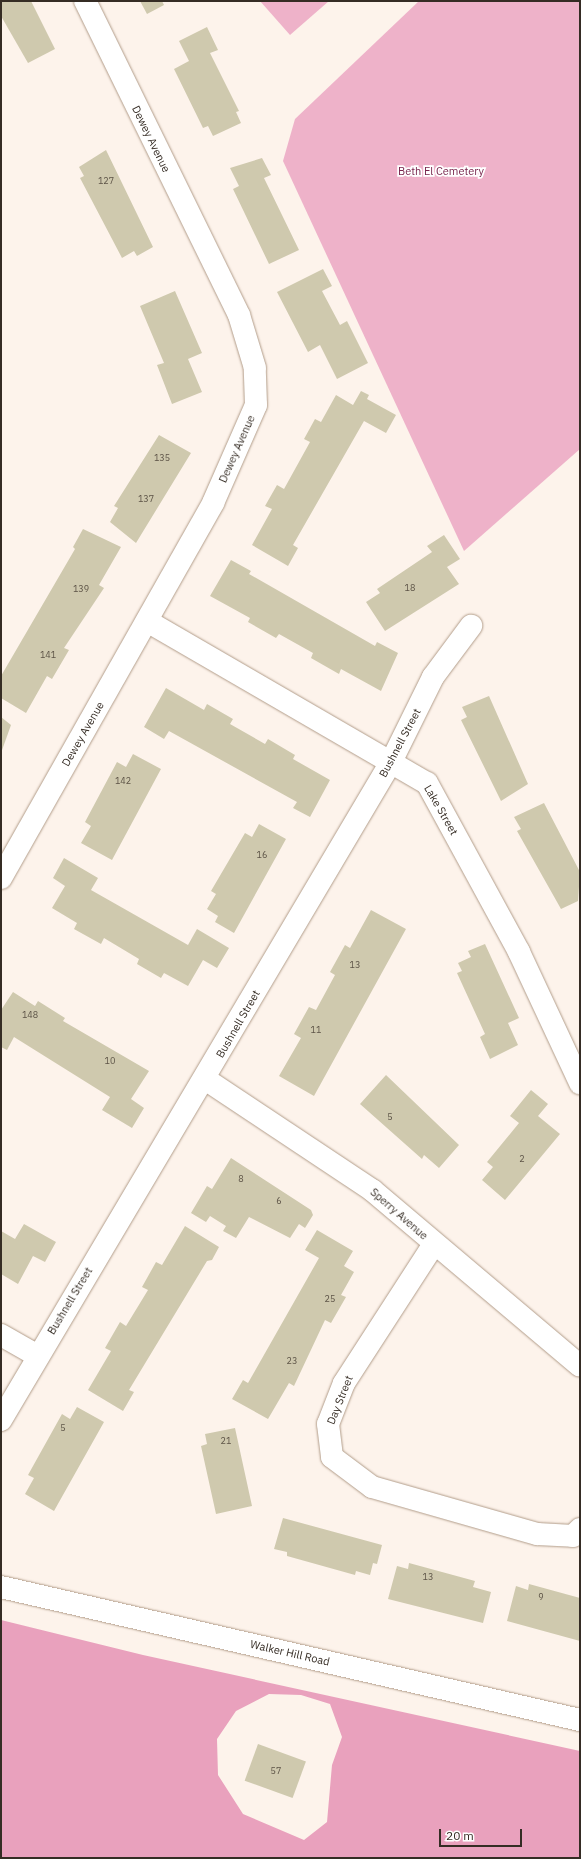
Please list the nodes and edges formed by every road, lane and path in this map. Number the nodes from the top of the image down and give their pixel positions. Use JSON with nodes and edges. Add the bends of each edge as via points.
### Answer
{"nodes":[{"id":1,"x":84,"y":1,"type":"edge"},
{"id":2,"x":147,"y":621,"type":"junction"},
{"id":3,"x":471,"y":626,"type":"dead end"},
{"id":4,"x":391,"y":762,"type":"junction"},
{"id":5,"x":1,"y":878,"type":"edge"},
{"id":6,"x":205,"y":1079,"type":"junction"},
{"id":7,"x":580,"y":1083,"type":"edge"},
{"id":8,"x":434,"y":1244,"type":"junction"},
{"id":9,"x":1,"y":1335,"type":"edge"},
{"id":10,"x":36,"y":1355,"type":"junction"},
{"id":11,"x":580,"y":1366,"type":"edge"},
{"id":12,"x":1,"y":1420,"type":"edge"},
{"id":13,"x":580,"y":1529,"type":"edge"},
{"id":14,"x":1,"y":1587,"type":"edge"},
{"id":15,"x":580,"y":1720,"type":"edge"}],
"edges":[{"from":1,"to":2,"type":"street","name":"Dewey Avenue","via":[[238,315],[255,368],[256,405],[213,503]]},
{"from":2,"to":4,"type":"street","name":"Lake Street"},
{"from":2,"to":5,"type":"street","name":"Dewey Avenue"},
{"from":3,"to":4,"type":"street","name":"Bushnell Street","via":[[433,677]]},
{"from":4,"to":6,"type":"street","name":"Bushnell Street"},
{"from":4,"to":7,"type":"street","name":"Lake Street","via":[[427,783],[519,952]]},
{"from":6,"to":8,"type":"street","name":"Sperry Avenue","via":[[372,1190]]},
{"from":6,"to":10,"type":"street","name":"Bushnell Street"},
{"from":8,"to":11,"type":"street","name":"Sperry Avenue"},
{"from":8,"to":13,"type":"street","name":"Day Street","via":[[344,1383],[328,1424],[332,1457],[372,1487],[537,1534],[573,1536]]},
{"from":9,"to":10,"type":"street"},
{"from":10,"to":12,"type":"street","name":"Bushnell Street"},
{"from":14,"to":15,"type":"street","name":"Walker Hill Road"}]}
